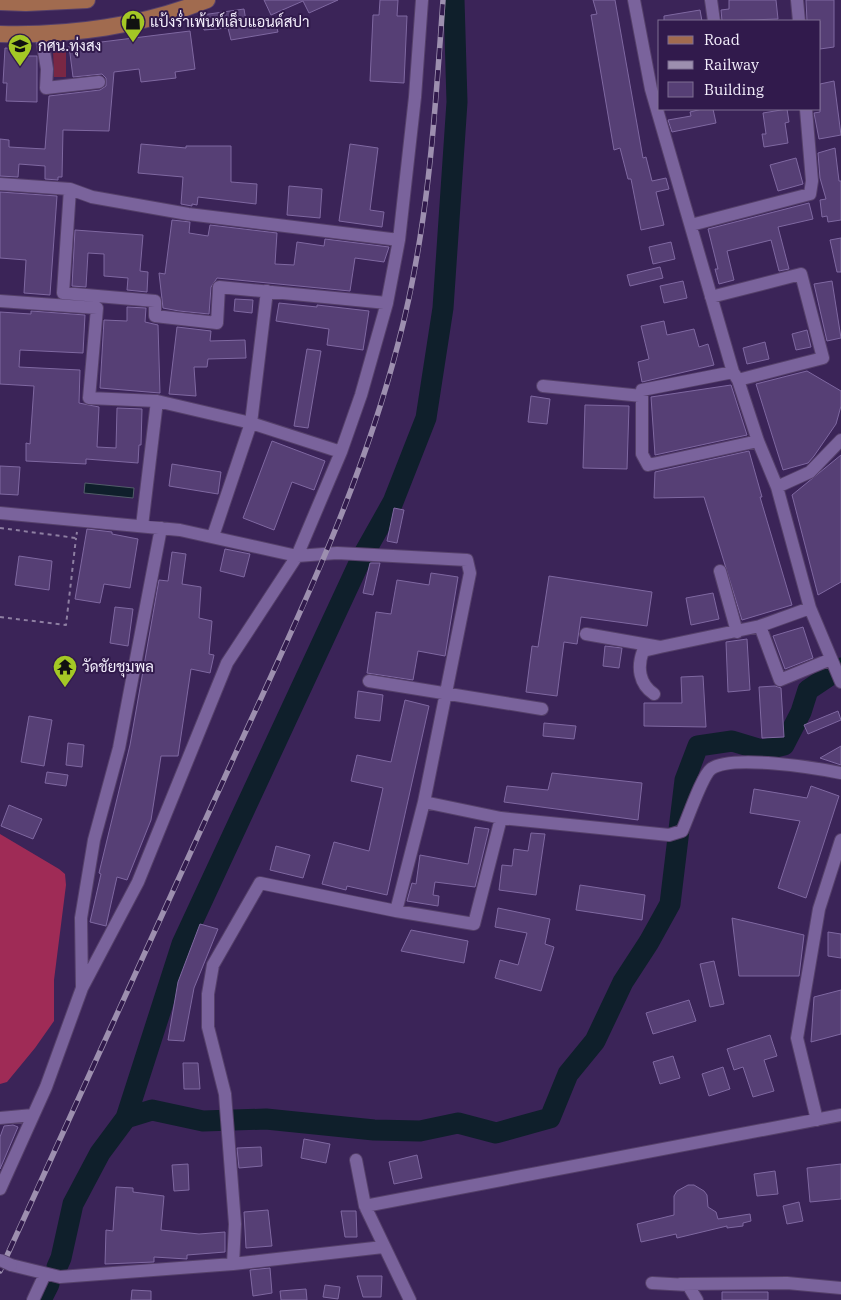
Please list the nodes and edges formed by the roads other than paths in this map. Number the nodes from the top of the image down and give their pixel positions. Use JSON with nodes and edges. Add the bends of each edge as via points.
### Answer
{"nodes":[{"id":1,"x":87,"y":0,"type":"edge"},
{"id":2,"x":207,"y":0,"type":"edge"},
{"id":3,"x":422,"y":0,"type":"edge"},
{"id":4,"x":634,"y":0,"type":"edge"},
{"id":5,"x":711,"y":0,"type":"edge"},
{"id":6,"x":798,"y":0,"type":"edge"},
{"id":7,"x":2,"y":1,"type":"edge"},
{"id":8,"x":714,"y":20,"type":"edge"},
{"id":9,"x":799,"y":20,"type":"edge"},
{"id":10,"x":0,"y":34,"type":"edge"},
{"id":11,"x":41,"y":34,"type":"junction"},
{"id":12,"x":0,"y":38,"type":"edge"},
{"id":13,"x":99,"y":82,"type":"dead end"},
{"id":14,"x":806,"y":110,"type":"edge"},
{"id":15,"x":0,"y":184,"type":"edge"},
{"id":16,"x":70,"y":190,"type":"junction"},
{"id":17,"x":691,"y":225,"type":"junction"},
{"id":18,"x":399,"y":240,"type":"junction"},
{"id":19,"x":266,"y":291,"type":"junction"},
{"id":20,"x":711,"y":297,"type":"junction"},
{"id":21,"x":0,"y":301,"type":"edge"},
{"id":22,"x":387,"y":304,"type":"junction"},
{"id":23,"x":736,"y":376,"type":"junction"},
{"id":24,"x":543,"y":386,"type":"dead end"},
{"id":25,"x":642,"y":396,"type":"junction"},
{"id":26,"x":157,"y":401,"type":"junction"},
{"id":27,"x":251,"y":423,"type":"junction"},
{"id":28,"x":841,"y":440,"type":"edge"},
{"id":29,"x":758,"y":441,"type":"junction"},
{"id":30,"x":341,"y":452,"type":"junction"},
{"id":31,"x":777,"y":487,"type":"junction"},
{"id":32,"x":0,"y":513,"type":"edge"},
{"id":33,"x":142,"y":526,"type":"junction"},
{"id":34,"x":161,"y":528,"type":"junction"},
{"id":35,"x":213,"y":536,"type":"junction"},
{"id":36,"x":297,"y":556,"type":"junction"},
{"id":37,"x":720,"y":571,"type":"dead end"},
{"id":38,"x":810,"y":608,"type":"junction"},
{"id":39,"x":760,"y":626,"type":"junction"},
{"id":40,"x":737,"y":632,"type":"junction"},
{"id":41,"x":586,"y":634,"type":"dead end"},
{"id":42,"x":660,"y":647,"type":"junction"},
{"id":43,"x":832,"y":661,"type":"junction"},
{"id":44,"x":369,"y":681,"type":"dead end"},
{"id":45,"x":841,"y":682,"type":"edge"},
{"id":46,"x":446,"y":692,"type":"junction"},
{"id":47,"x":654,"y":694,"type":"dead end"},
{"id":48,"x":542,"y":709,"type":"dead end"},
{"id":49,"x":841,"y":773,"type":"edge"},
{"id":50,"x":424,"y":802,"type":"junction"},
{"id":51,"x":501,"y":818,"type":"junction"},
{"id":52,"x":841,"y":840,"type":"edge"},
{"id":53,"x":396,"y":911,"type":"junction"},
{"id":54,"x":81,"y":941,"type":"junction"},
{"id":55,"x":106,"y":943,"type":"junction"},
{"id":56,"x":82,"y":988,"type":"junction"},
{"id":57,"x":33,"y":1115,"type":"junction"},
{"id":58,"x":841,"y":1115,"type":"edge"},
{"id":59,"x":0,"y":1118,"type":"edge"},
{"id":60,"x":817,"y":1120,"type":"junction"},
{"id":61,"x":356,"y":1160,"type":"dead end"},
{"id":62,"x":0,"y":1188,"type":"edge"},
{"id":63,"x":365,"y":1206,"type":"junction"},
{"id":64,"x":383,"y":1247,"type":"junction"},
{"id":65,"x":5,"y":1263,"type":"edge"},
{"id":66,"x":233,"y":1264,"type":"junction"},
{"id":67,"x":45,"y":1274,"type":"junction"},
{"id":68,"x":652,"y":1283,"type":"dead end"},
{"id":69,"x":680,"y":1284,"type":"junction"},
{"id":70,"x":841,"y":1288,"type":"edge"},
{"id":71,"x":34,"y":1300,"type":"edge"},
{"id":72,"x":410,"y":1300,"type":"edge"},
{"id":73,"x":697,"y":1300,"type":"edge"}],
"edges":[{"from":1,"to":7,"type":"main road"},
{"from":2,"to":11,"type":"main road","via":[[184,9],[110,27]]},
{"from":3,"to":18,"type":"street"},
{"from":4,"to":17,"type":"street","via":[[651,89]]},
{"from":5,"to":8,"type":"street"},
{"from":6,"to":9,"type":"street"},
{"from":10,"to":11,"type":"main road"},
{"from":10,"to":12,"type":"street"},
{"from":11,"to":13,"type":"street","via":[[47,69],[46,88]]},
{"from":14,"to":17,"type":"street","via":[[812,181],[810,194]]},
{"from":15,"to":16,"type":"street"},
{"from":16,"to":18,"type":"street","via":[[188,214]]},
{"from":16,"to":19,"type":"street","via":[[63,293],[155,301],[155,316],[216,323],[219,287]]},
{"from":17,"to":20,"type":"street"},
{"from":18,"to":22,"type":"street"},
{"from":19,"to":22,"type":"street"},
{"from":19,"to":27,"type":"street"},
{"from":20,"to":23,"type":"street"},
{"from":20,"to":23,"type":"street","via":[[801,274],[823,358]]},
{"from":21,"to":26,"type":"street","via":[[97,308],[89,398]]},
{"from":22,"to":30,"type":"street"},
{"from":23,"to":25,"type":"street","via":[[642,390]]},
{"from":23,"to":29,"type":"street"},
{"from":24,"to":25,"type":"street"},
{"from":25,"to":29,"type":"street","via":[[642,454],[648,465]]},
{"from":26,"to":27,"type":"street"},
{"from":26,"to":33,"type":"street"},
{"from":27,"to":30,"type":"street"},
{"from":27,"to":35,"type":"street"},
{"from":28,"to":31,"type":"street","via":[[810,472]]},
{"from":29,"to":31,"type":"street"},
{"from":30,"to":36,"type":"street"},
{"from":31,"to":38,"type":"street"},
{"from":32,"to":33,"type":"street"},
{"from":33,"to":34,"type":"street"},
{"from":34,"to":35,"type":"street"},
{"from":34,"to":54,"type":"street","via":[[119,748],[94,840],[81,918]]},
{"from":35,"to":36,"type":"street"},
{"from":36,"to":46,"type":"street","via":[[337,553],[467,560],[470,573]]},
{"from":36,"to":55,"type":"street","via":[[228,662],[138,882]]},
{"from":37,"to":40,"type":"street"},
{"from":38,"to":39,"type":"street"},
{"from":38,"to":43,"type":"street"},
{"from":39,"to":40,"type":"street"},
{"from":39,"to":43,"type":"street","via":[[780,680]]},
{"from":40,"to":42,"type":"street"},
{"from":41,"to":42,"type":"street"},
{"from":42,"to":47,"type":"street","via":[[643,651],[640,660],[641,681],[646,690]]},
{"from":43,"to":45,"type":"street"},
{"from":44,"to":46,"type":"street"},
{"from":46,"to":48,"type":"street"},
{"from":46,"to":50,"type":"street"},
{"from":49,"to":51,"type":"street","via":[[806,766],[725,762],[710,769],[701,782],[696,801],[676,833]]},
{"from":50,"to":51,"type":"street"},
{"from":50,"to":53,"type":"street"},
{"from":51,"to":53,"type":"street","via":[[474,924]]},
{"from":52,"to":60,"type":"street","via":[[819,909],[797,1038]]},
{"from":53,"to":66,"type":"street","via":[[260,882],[213,965],[208,994],[208,1027],[225,1094],[235,1224]]},
{"from":54,"to":55,"type":"street","via":[[95,946]]},
{"from":54,"to":56,"type":"street"},
{"from":55,"to":56,"type":"street"},
{"from":56,"to":57,"type":"street"},
{"from":57,"to":59,"type":"street"},
{"from":57,"to":62,"type":"street"},
{"from":58,"to":60,"type":"street"},
{"from":60,"to":63,"type":"street"},
{"from":61,"to":63,"type":"street"},
{"from":63,"to":64,"type":"street"},
{"from":64,"to":66,"type":"street"},
{"from":64,"to":72,"type":"street"},
{"from":65,"to":67,"type":"street"},
{"from":66,"to":67,"type":"street","via":[[60,1277]]},
{"from":67,"to":71,"type":"street"},
{"from":68,"to":69,"type":"street"},
{"from":69,"to":70,"type":"street","via":[[787,1283]]},
{"from":69,"to":73,"type":"street","via":[[688,1285]]}]}
